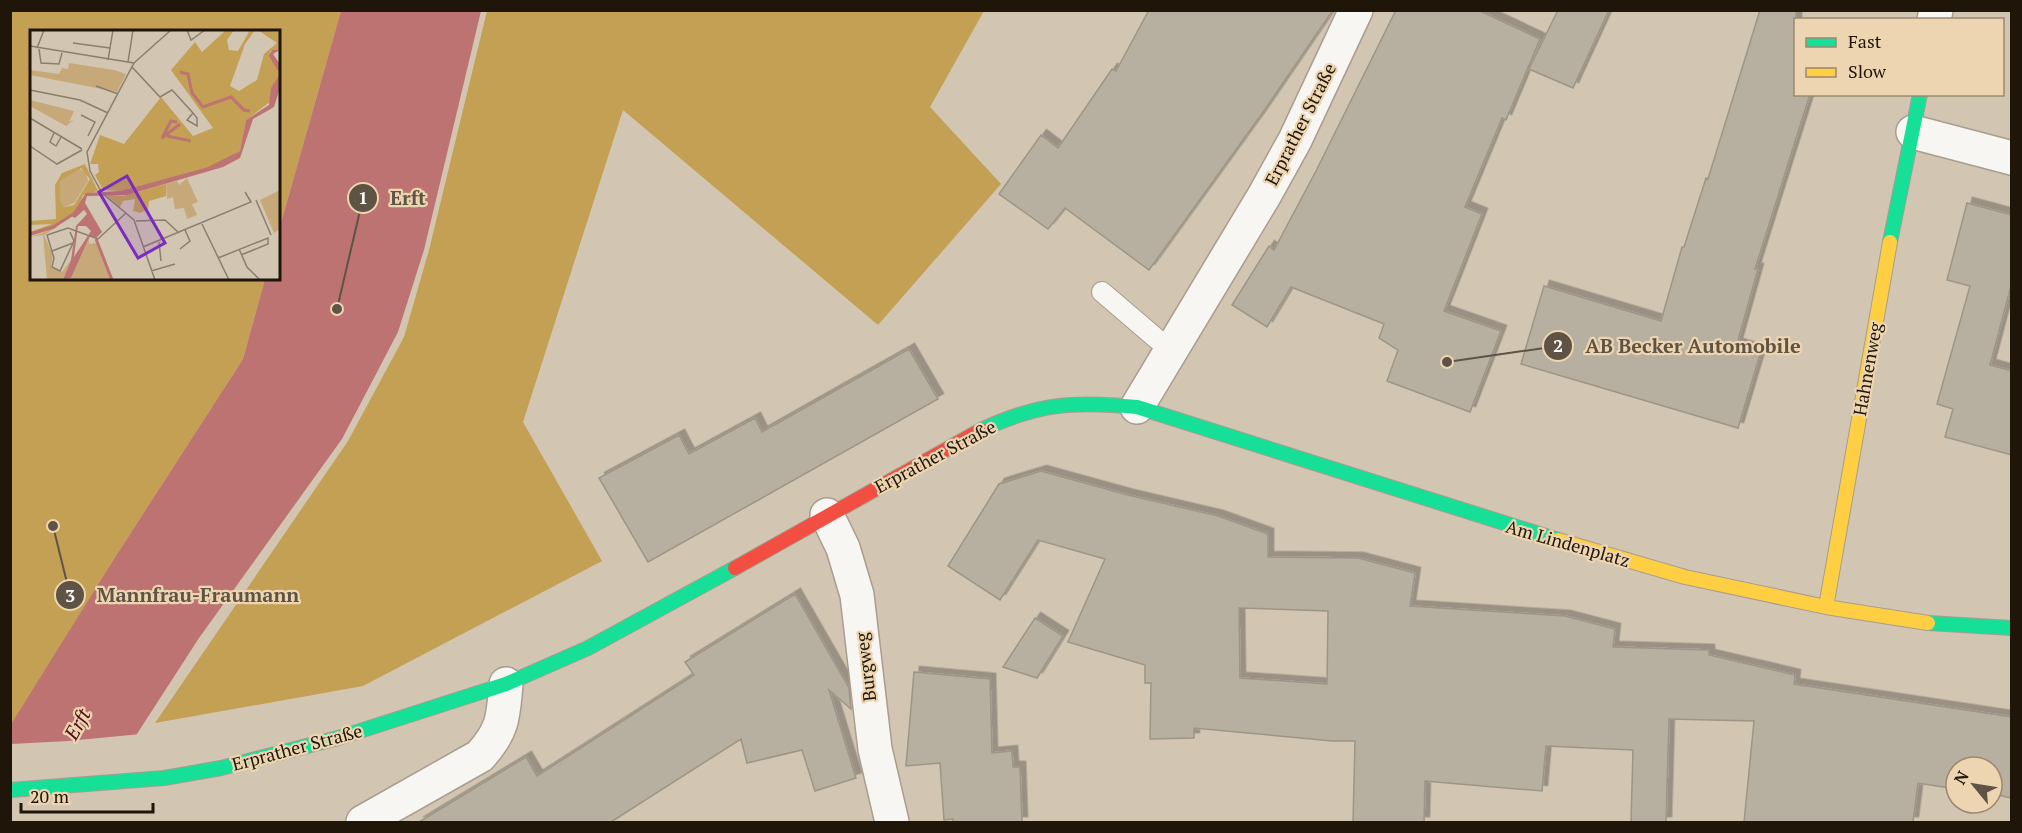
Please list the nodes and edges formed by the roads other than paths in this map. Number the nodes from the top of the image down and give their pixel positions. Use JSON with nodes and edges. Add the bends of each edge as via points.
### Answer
{"nodes":[{"id":1,"x":1356,"y":10,"type":"edge"},
{"id":2,"x":1920,"y":96,"type":"edge"},
{"id":3,"x":1913,"y":132,"type":"junction"},
{"id":4,"x":2012,"y":158,"type":"edge"},
{"id":5,"x":1102,"y":292,"type":"dead end"},
{"id":6,"x":1171,"y":351,"type":"junction"},
{"id":7,"x":1137,"y":407,"type":"junction"},
{"id":8,"x":827,"y":515,"type":"junction"},
{"id":9,"x":1826,"y":607,"type":"junction"},
{"id":10,"x":2012,"y":628,"type":"edge"},
{"id":11,"x":506,"y":684,"type":"junction"},
{"id":12,"x":10,"y":790,"type":"edge"},
{"id":13,"x":363,"y":822,"type":"edge"},
{"id":14,"x":892,"y":822,"type":"edge"}],
"edges":[{"from":1,"to":6,"type":"street","name":"Erprather Straße","via":[[1295,140]]},
{"from":2,"to":3,"type":"main road","name":"Hahnenweg"},
{"from":3,"to":4,"type":"street"},
{"from":3,"to":9,"type":"main road","name":"Hahnenweg"},
{"from":5,"to":6,"type":"lane"},
{"from":6,"to":7,"type":"street","name":"Erprather Straße"},
{"from":7,"to":8,"type":"main road","name":"Erprather Straße","via":[[1067,404],[1005,418]]},
{"from":7,"to":9,"type":"main road","name":"Am Lindenplatz","via":[[1512,527],[1673,574]]},
{"from":8,"to":11,"type":"main road","name":"Erprather Straße","via":[[588,648]]},
{"from":8,"to":14,"type":"street","name":"Burgweg","via":[[843,548],[857,595],[875,749]]},
{"from":9,"to":10,"type":"main road","name":"Am Lindenplatz","via":[[1937,624]]},
{"from":11,"to":12,"type":"main road","name":"Erprather Straße","via":[[338,738],[221,768],[164,778]]},
{"from":11,"to":13,"type":"street","via":[[502,721],[494,740],[480,756]]}]}
